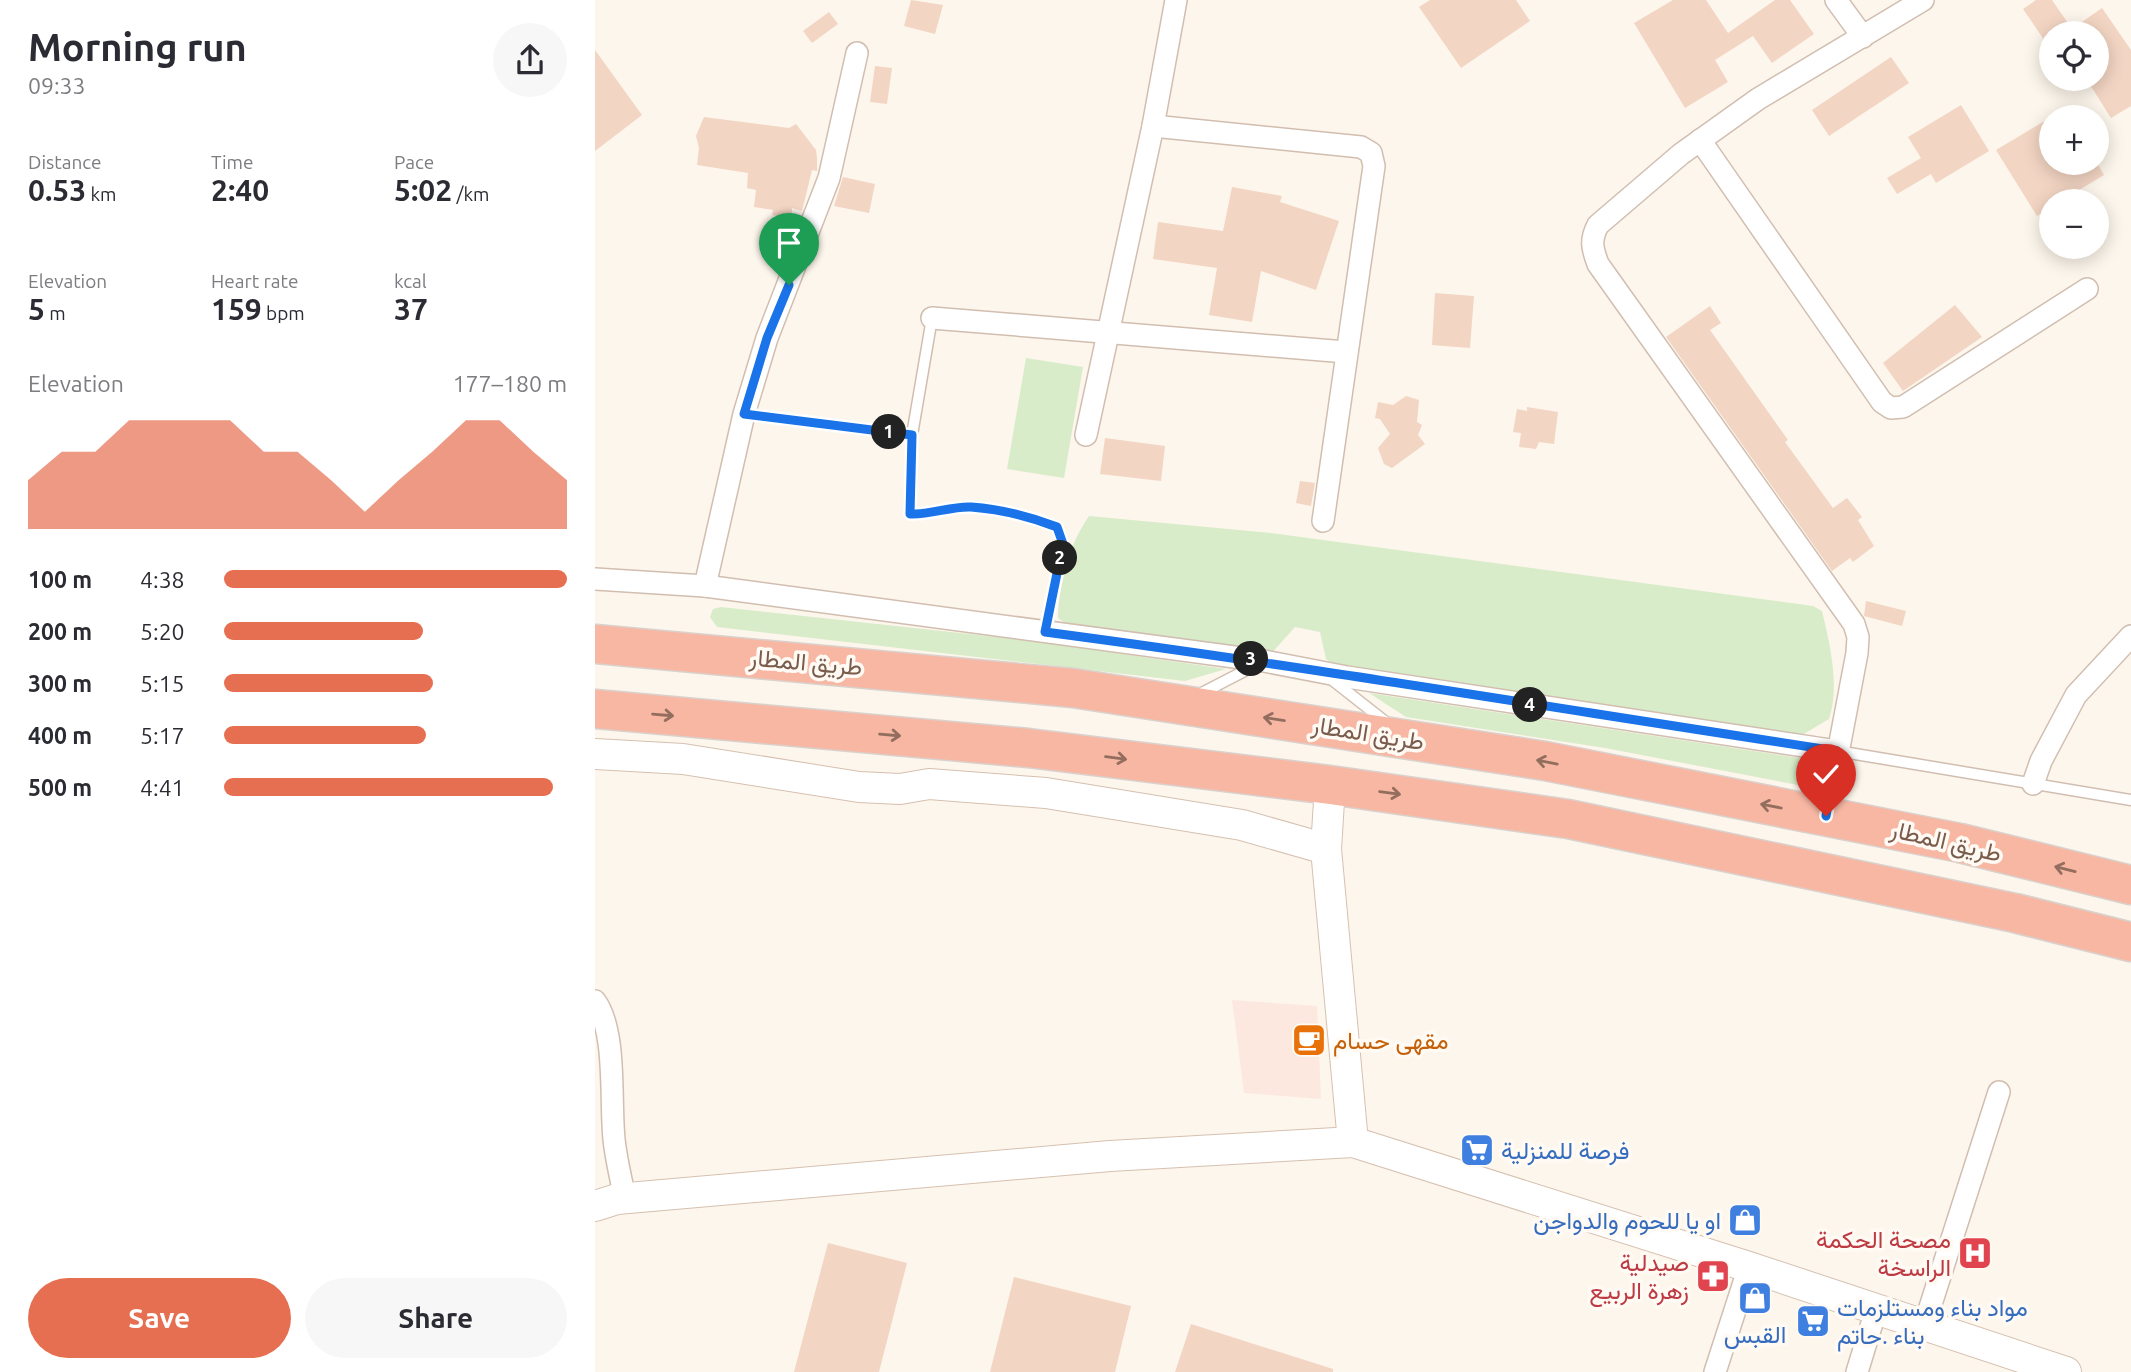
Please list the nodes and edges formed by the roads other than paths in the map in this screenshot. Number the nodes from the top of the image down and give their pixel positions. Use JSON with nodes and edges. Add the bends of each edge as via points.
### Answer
{"nodes":[{"id":1,"x":1176,"y":0,"type":"edge"},
{"id":2,"x":1836,"y":0,"type":"edge"},
{"id":3,"x":1923,"y":0,"type":"edge"},
{"id":4,"x":1863,"y":37,"type":"junction"},
{"id":5,"x":857,"y":54,"type":"dead end"},
{"id":6,"x":1153,"y":126,"type":"junction"},
{"id":7,"x":1700,"y":141,"type":"junction"},
{"id":8,"x":2087,"y":289,"type":"dead end"},
{"id":9,"x":932,"y":318,"type":"joint"},
{"id":10,"x":1109,"y":331,"type":"junction"},
{"id":11,"x":1346,"y":352,"type":"junction"},
{"id":12,"x":744,"y":414,"type":"junction"},
{"id":13,"x":912,"y":435,"type":"junction"},
{"id":14,"x":1086,"y":435,"type":"dead end"},
{"id":15,"x":1323,"y":521,"type":"dead end"},
{"id":16,"x":595,"y":579,"type":"edge"},
{"id":17,"x":705,"y":586,"type":"junction"},
{"id":18,"x":1045,"y":632,"type":"junction"},
{"id":19,"x":2131,"y":636,"type":"edge"},
{"id":20,"x":595,"y":644,"type":"edge"},
{"id":21,"x":1264,"y":661,"type":"junction"},
{"id":22,"x":1324,"y":673,"type":"junction"},
{"id":23,"x":1179,"y":704,"type":"junction"},
{"id":24,"x":595,"y":709,"type":"edge"},
{"id":25,"x":1409,"y":740,"type":"junction"},
{"id":26,"x":1837,"y":751,"type":"junction"},
{"id":27,"x":595,"y":754,"type":"edge"},
{"id":28,"x":2033,"y":784,"type":"junction"},
{"id":29,"x":1330,"y":785,"type":"junction"},
{"id":30,"x":2131,"y":800,"type":"edge"},
{"id":31,"x":1826,"y":816,"type":"junction"},
{"id":32,"x":1326,"y":849,"type":"junction"},
{"id":33,"x":2131,"y":885,"type":"edge"},
{"id":34,"x":2131,"y":942,"type":"edge"},
{"id":35,"x":595,"y":1001,"type":"edge"},
{"id":36,"x":602,"y":1063,"type":"edge"},
{"id":37,"x":1999,"y":1092,"type":"dead end"},
{"id":38,"x":1353,"y":1142,"type":"junction"},
{"id":39,"x":625,"y":1198,"type":"junction"},
{"id":40,"x":595,"y":1206,"type":"edge"},
{"id":41,"x":1749,"y":1267,"type":"junction"},
{"id":42,"x":1876,"y":1310,"type":"junction"},
{"id":43,"x":1924,"y":1326,"type":"junction"},
{"id":44,"x":1715,"y":1372,"type":"edge"},
{"id":45,"x":1857,"y":1372,"type":"edge"},
{"id":46,"x":2066,"y":1372,"type":"edge"}],
"edges":[{"from":1,"to":6,"type":"street"},
{"from":2,"to":4,"type":"street"},
{"from":3,"to":4,"type":"street"},
{"from":4,"to":7,"type":"street","via":[[1758,99]]},
{"from":5,"to":12,"type":"street","via":[[828,178],[767,338]]},
{"from":6,"to":10,"type":"street"},
{"from":6,"to":11,"type":"street","via":[[1361,147],[1371,153],[1374,166]]},
{"from":7,"to":8,"type":"street","via":[[1882,402],[1891,408],[1903,407]]},
{"from":7,"to":26,"type":"street","via":[[1598,225],[1592,248],[1598,264],[1854,624],[1857,653]]},
{"from":9,"to":10,"type":"street"},
{"from":9,"to":13,"type":"lane"},
{"from":10,"to":11,"type":"street"},
{"from":10,"to":14,"type":"street"},
{"from":11,"to":15,"type":"street"},
{"from":12,"to":13,"type":"lane"},
{"from":12,"to":17,"type":"street"},
{"from":13,"to":18,"type":"lane","via":[[910,514],[969,507],[1057,527],[1063,544]]},
{"from":16,"to":17,"type":"street"},
{"from":17,"to":18,"type":"street"},
{"from":18,"to":21,"type":"street"},
{"from":19,"to":28,"type":"street","via":[[2076,695]]},
{"from":20,"to":23,"type":"highway","name":"طريق المطار","via":[[903,670]]},
{"from":21,"to":22,"type":"street"},
{"from":21,"to":23,"type":"lane"},
{"from":22,"to":25,"type":"lane"},
{"from":22,"to":26,"type":"street"},
{"from":25,"to":23,"type":"highway","name":"طريق المطار","one_way":true},
{"from":24,"to":29,"type":"highway","one_way":true,"via":[[1028,748]]},
{"from":31,"to":25,"type":"highway","name":"طريق المطار","one_way":true,"via":[[1545,761]]},
{"from":26,"to":28,"type":"lane"},
{"from":26,"to":31,"type":"street"},
{"from":27,"to":32,"type":"street","via":[[683,759],[859,787],[900,789],[929,784],[1046,793],[1242,825]]},
{"from":28,"to":30,"type":"lane"},
{"from":29,"to":32,"type":"street"},
{"from":29,"to":34,"type":"highway","one_way":true,"via":[[1568,819],[1989,907]]},
{"from":33,"to":31,"type":"highway","name":"طريق المطار","one_way":true},
{"from":32,"to":38,"type":"street"},
{"from":35,"to":36,"type":"street","via":[[602,1012]]},
{"from":36,"to":39,"type":"street"},
{"from":37,"to":43,"type":"street"},
{"from":38,"to":39,"type":"street","via":[[1110,1156]]},
{"from":38,"to":41,"type":"street"},
{"from":39,"to":40,"type":"street"},
{"from":41,"to":42,"type":"street"},
{"from":41,"to":44,"type":"street"},
{"from":42,"to":43,"type":"street"},
{"from":42,"to":45,"type":"street"},
{"from":43,"to":46,"type":"street"}]}
